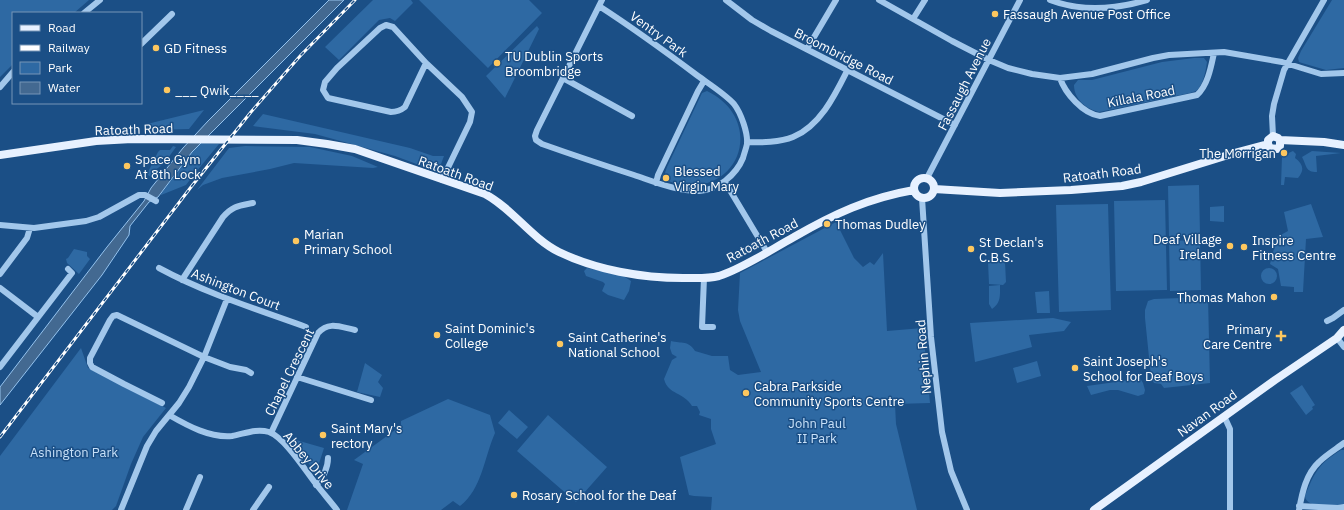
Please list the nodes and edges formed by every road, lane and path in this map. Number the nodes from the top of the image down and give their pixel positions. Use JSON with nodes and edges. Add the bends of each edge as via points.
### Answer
{"nodes":[{"id":1,"x":100,"y":0,"type":"edge"},
{"id":2,"x":726,"y":0,"type":"edge"},
{"id":3,"x":836,"y":0,"type":"edge"},
{"id":4,"x":879,"y":0,"type":"edge"},
{"id":5,"x":925,"y":0,"type":"edge"},
{"id":6,"x":1020,"y":0,"type":"edge"},
{"id":7,"x":1050,"y":0,"type":"edge"},
{"id":8,"x":1147,"y":0,"type":"edge"},
{"id":9,"x":1322,"y":1,"type":"edge"},
{"id":10,"x":601,"y":3,"type":"edge"},
{"id":11,"x":85,"y":12,"type":"edge"},
{"id":12,"x":172,"y":14,"type":"dead end"},
{"id":13,"x":913,"y":19,"type":"junction"},
{"id":14,"x":142,"y":43,"type":"edge"},
{"id":15,"x":807,"y":49,"type":"junction"},
{"id":16,"x":1214,"y":53,"type":"junction"},
{"id":17,"x":989,"y":60,"type":"junction"},
{"id":18,"x":426,"y":63,"type":"junction"},
{"id":19,"x":1288,"y":64,"type":"junction"},
{"id":20,"x":847,"y":71,"type":"junction"},
{"id":21,"x":12,"y":73,"type":"edge"},
{"id":22,"x":1344,"y":73,"type":"edge"},
{"id":23,"x":563,"y":78,"type":"junction"},
{"id":24,"x":1060,"y":78,"type":"junction"},
{"id":25,"x":704,"y":81,"type":"junction"},
{"id":26,"x":0,"y":87,"type":"edge"},
{"id":27,"x":632,"y":116,"type":"dead end"},
{"id":28,"x":955,"y":125,"type":"junction"},
{"id":29,"x":1277,"y":138,"type":"junction"},
{"id":30,"x":747,"y":142,"type":"junction"},
{"id":31,"x":1268,"y":144,"type":"junction"},
{"id":32,"x":1344,"y":145,"type":"edge"},
{"id":33,"x":0,"y":155,"type":"edge"},
{"id":34,"x":928,"y":178,"type":"junction"},
{"id":35,"x":442,"y":180,"type":"junction"},
{"id":36,"x":725,"y":182,"type":"junction"},
{"id":37,"x":656,"y":183,"type":"junction"},
{"id":38,"x":934,"y":189,"type":"junction"},
{"id":39,"x":914,"y":190,"type":"junction"},
{"id":40,"x":922,"y":198,"type":"junction"},
{"id":41,"x":156,"y":201,"type":"dead end"},
{"id":42,"x":253,"y":203,"type":"dead end"},
{"id":43,"x":0,"y":225,"type":"edge"},
{"id":44,"x":30,"y":228,"type":"junction"},
{"id":45,"x":767,"y":252,"type":"junction"},
{"id":46,"x":159,"y":268,"type":"dead end"},
{"id":47,"x":68,"y":269,"type":"dead end"},
{"id":48,"x":0,"y":274,"type":"edge"},
{"id":49,"x":704,"y":278,"type":"junction"},
{"id":50,"x":182,"y":280,"type":"junction"},
{"id":51,"x":0,"y":288,"type":"edge"},
{"id":52,"x":227,"y":299,"type":"junction"},
{"id":53,"x":1344,"y":310,"type":"edge"},
{"id":54,"x":38,"y":317,"type":"junction"},
{"id":55,"x":1327,"y":321,"type":"dead end"},
{"id":56,"x":306,"y":327,"type":"dead end"},
{"id":57,"x":712,"y":327,"type":"dead end"},
{"id":58,"x":355,"y":330,"type":"dead end"},
{"id":59,"x":1344,"y":330,"type":"edge"},
{"id":60,"x":1340,"y":337,"type":"edge"},
{"id":61,"x":1344,"y":348,"type":"edge"},
{"id":62,"x":204,"y":357,"type":"junction"},
{"id":63,"x":0,"y":367,"type":"edge"},
{"id":64,"x":252,"y":373,"type":"dead end"},
{"id":65,"x":298,"y":376,"type":"junction"},
{"id":66,"x":371,"y":400,"type":"dead end"},
{"id":67,"x":162,"y":403,"type":"dead end"},
{"id":68,"x":169,"y":415,"type":"junction"},
{"id":69,"x":1224,"y":416,"type":"junction"},
{"id":70,"x":271,"y":433,"type":"junction"},
{"id":71,"x":1344,"y":443,"type":"edge"},
{"id":72,"x":328,"y":458,"type":"dead end"},
{"id":73,"x":200,"y":477,"type":"dead end"},
{"id":74,"x":316,"y":485,"type":"junction"},
{"id":75,"x":269,"y":487,"type":"dead end"},
{"id":76,"x":1344,"y":507,"type":"edge"},
{"id":77,"x":1299,"y":508,"type":"edge"},
{"id":78,"x":121,"y":510,"type":"edge"},
{"id":79,"x":186,"y":510,"type":"edge"},
{"id":80,"x":253,"y":510,"type":"edge"},
{"id":81,"x":337,"y":510,"type":"edge"},
{"id":82,"x":967,"y":510,"type":"edge"},
{"id":83,"x":1094,"y":510,"type":"edge"},
{"id":84,"x":1230,"y":510,"type":"edge"}],
"edges":[{"from":1,"to":11,"type":"street"},
{"from":2,"to":15,"type":"street","name":"Broombridge Road","via":[[752,20]]},
{"from":3,"to":15,"type":"street"},
{"from":4,"to":13,"type":"street"},
{"from":5,"to":13,"type":"street"},
{"from":6,"to":17,"type":"street","name":"Fassaugh Avenue"},
{"from":7,"to":8,"type":"street","via":[[1076,8],[1124,6]]},
{"from":9,"to":19,"type":"street"},
{"from":10,"to":23,"type":"street"},
{"from":10,"to":25,"type":"street","name":"Ventry Park"},
{"from":12,"to":14,"type":"street"},
{"from":13,"to":17,"type":"street"},
{"from":15,"to":20,"type":"street","name":"Broombridge Road"},
{"from":16,"to":19,"type":"street","via":[[1231,53]]},
{"from":16,"to":24,"type":"street","via":[[1169,55],[1092,74]]},
{"from":16,"to":24,"type":"street","name":"Killala Road","via":[[1208,76],[1197,95],[1100,116],[1088,113],[1070,95]]},
{"from":17,"to":24,"type":"street","via":[[1019,72]]},
{"from":17,"to":28,"type":"street","name":"Fassaugh Avenue"},
{"from":18,"to":18,"type":"street","via":[[393,27],[386,25],[337,68],[325,82],[323,90],[328,98],[397,112],[405,107]]},
{"from":18,"to":35,"type":"street","via":[[462,97],[472,112],[470,122]]},
{"from":19,"to":22,"type":"street","via":[[1322,74]]},
{"from":19,"to":29,"type":"street","via":[[1284,70],[1272,116]]},
{"from":20,"to":28,"type":"street","name":"Broombridge Road"},
{"from":20,"to":30,"type":"street","via":[[818,119],[802,132],[793,138]]},
{"from":21,"to":26,"type":"street"},
{"from":23,"to":27,"type":"street"},
{"from":23,"to":37,"type":"street","name":"Ventry Park","via":[[537,130],[536,140],[549,147]]},
{"from":25,"to":30,"type":"street","name":"Ventry Park","via":[[733,104],[744,126]]},
{"from":25,"to":37,"type":"street"},
{"from":28,"to":34,"type":"street","name":"Fassaugh Avenue"},
{"from":29,"to":31,"type":"main road","via":[[1268,140]]},
{"from":29,"to":31,"type":"main road","name":"Ratoath Road","via":[[1280,146],[1276,149],[1270,148]]},
{"from":29,"to":32,"type":"main road","name":"Ratoath Road"},
{"from":30,"to":36,"type":"street","name":"Ventry Park","via":[[741,163]]},
{"from":31,"to":38,"type":"main road","name":"Ratoath Road","via":[[1141,182],[1116,186],[1000,193]]},
{"from":33,"to":35,"type":"main road","name":"Ratoath Road","via":[[96,141],[132,139],[297,140],[346,147]]},
{"from":34,"to":38,"type":"main road"},
{"from":34,"to":39,"type":"main road","via":[[917,180]]},
{"from":35,"to":49,"type":"main road","name":"Ratoath Road","via":[[495,199],[548,244],[570,256],[641,276]]},
{"from":36,"to":37,"type":"street","name":"Ventry Park","via":[[700,191]]},
{"from":36,"to":45,"type":"street"},
{"from":38,"to":40,"type":"main road","via":[[931,195]]},
{"from":39,"to":40,"type":"main road","via":[[916,195]]},
{"from":39,"to":45,"type":"main road","name":"Ratoath Road","via":[[882,196],[851,207]]},
{"from":40,"to":82,"type":"street","name":"Nephin Road","via":[[931,334],[942,432],[951,471]]},
{"from":41,"to":44,"type":"street","via":[[139,195],[99,217],[86,221]]},
{"from":42,"to":50,"type":"street","via":[[230,209]]},
{"from":43,"to":44,"type":"street"},
{"from":44,"to":48,"type":"street","via":[[27,238]]},
{"from":45,"to":49,"type":"main road","name":"Ratoath Road","via":[[725,273]]},
{"from":46,"to":50,"type":"street","name":"Ashington Court"},
{"from":47,"to":54,"type":"street","via":[[72,273]]},
{"from":49,"to":57,"type":"street","via":[[702,327]]},
{"from":50,"to":52,"type":"street","name":"Ashington Court"},
{"from":51,"to":54,"type":"street"},
{"from":52,"to":56,"type":"street","name":"Ashington Court"},
{"from":52,"to":62,"type":"street"},
{"from":53,"to":55,"type":"street"},
{"from":54,"to":63,"type":"street"},
{"from":58,"to":65,"type":"street","name":"Chapel Crescent","via":[[330,325],[323,328],[318,333]]},
{"from":59,"to":60,"type":"main road","name":"Navan Road"},
{"from":60,"to":61,"type":"street"},
{"from":60,"to":69,"type":"main road","name":"Navan Road"},
{"from":62,"to":64,"type":"street"},
{"from":62,"to":67,"type":"street","via":[[117,315],[113,316],[90,358],[92,367]]},
{"from":62,"to":68,"type":"street","via":[[189,387]]},
{"from":65,"to":66,"type":"street"},
{"from":65,"to":70,"type":"street","name":"Chapel Crescent"},
{"from":68,"to":70,"type":"street","name":"Abbey Drive","via":[[215,435],[232,436],[252,431]]},
{"from":68,"to":78,"type":"street","via":[[146,446]]},
{"from":69,"to":83,"type":"main road","name":"Navan Road"},
{"from":69,"to":84,"type":"street","via":[[1230,428]]},
{"from":70,"to":74,"type":"street","name":"Abbey Drive","via":[[284,443]]},
{"from":71,"to":77,"type":"street","via":[[1318,463],[1305,483]]},
{"from":72,"to":74,"type":"street","via":[[322,477]]},
{"from":73,"to":79,"type":"street"},
{"from":74,"to":81,"type":"street","name":"Abbey Drive"},
{"from":75,"to":80,"type":"street"},
{"from":76,"to":77,"type":"street"}]}
